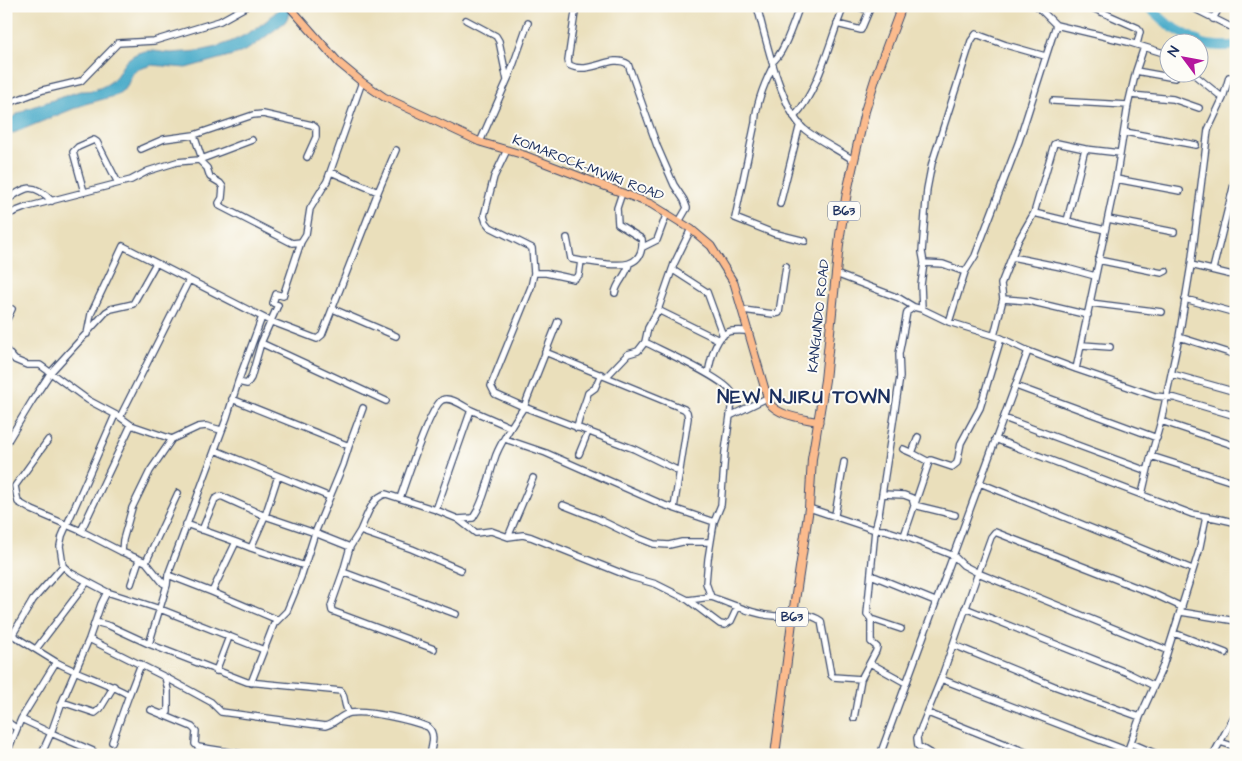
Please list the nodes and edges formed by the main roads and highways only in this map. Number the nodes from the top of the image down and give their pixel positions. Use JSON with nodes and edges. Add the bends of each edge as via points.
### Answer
{"nodes":[{"id":1,"x":288,"y":6,"type":"edge"},
{"id":2,"x":902,"y":6,"type":"edge"},
{"id":3,"x":819,"y":422,"type":"junction"},
{"id":4,"x":775,"y":755,"type":"edge"}],
"edges":[{"from":1,"to":3,"type":"main road","name":"KOMAROCK-MWIKI ROAD","via":[[339,63],[384,97],[480,142],[651,204],[680,220],[711,246],[734,283],[772,406],[783,413]]},
{"from":2,"to":3,"type":"highway","name":"KANGUNDO ROAD","number":"B63","via":[[877,73],[853,160],[840,236]]},
{"from":3,"to":4,"type":"highway","name":"KANGUNDO ROAD","number":"B63"}]}
